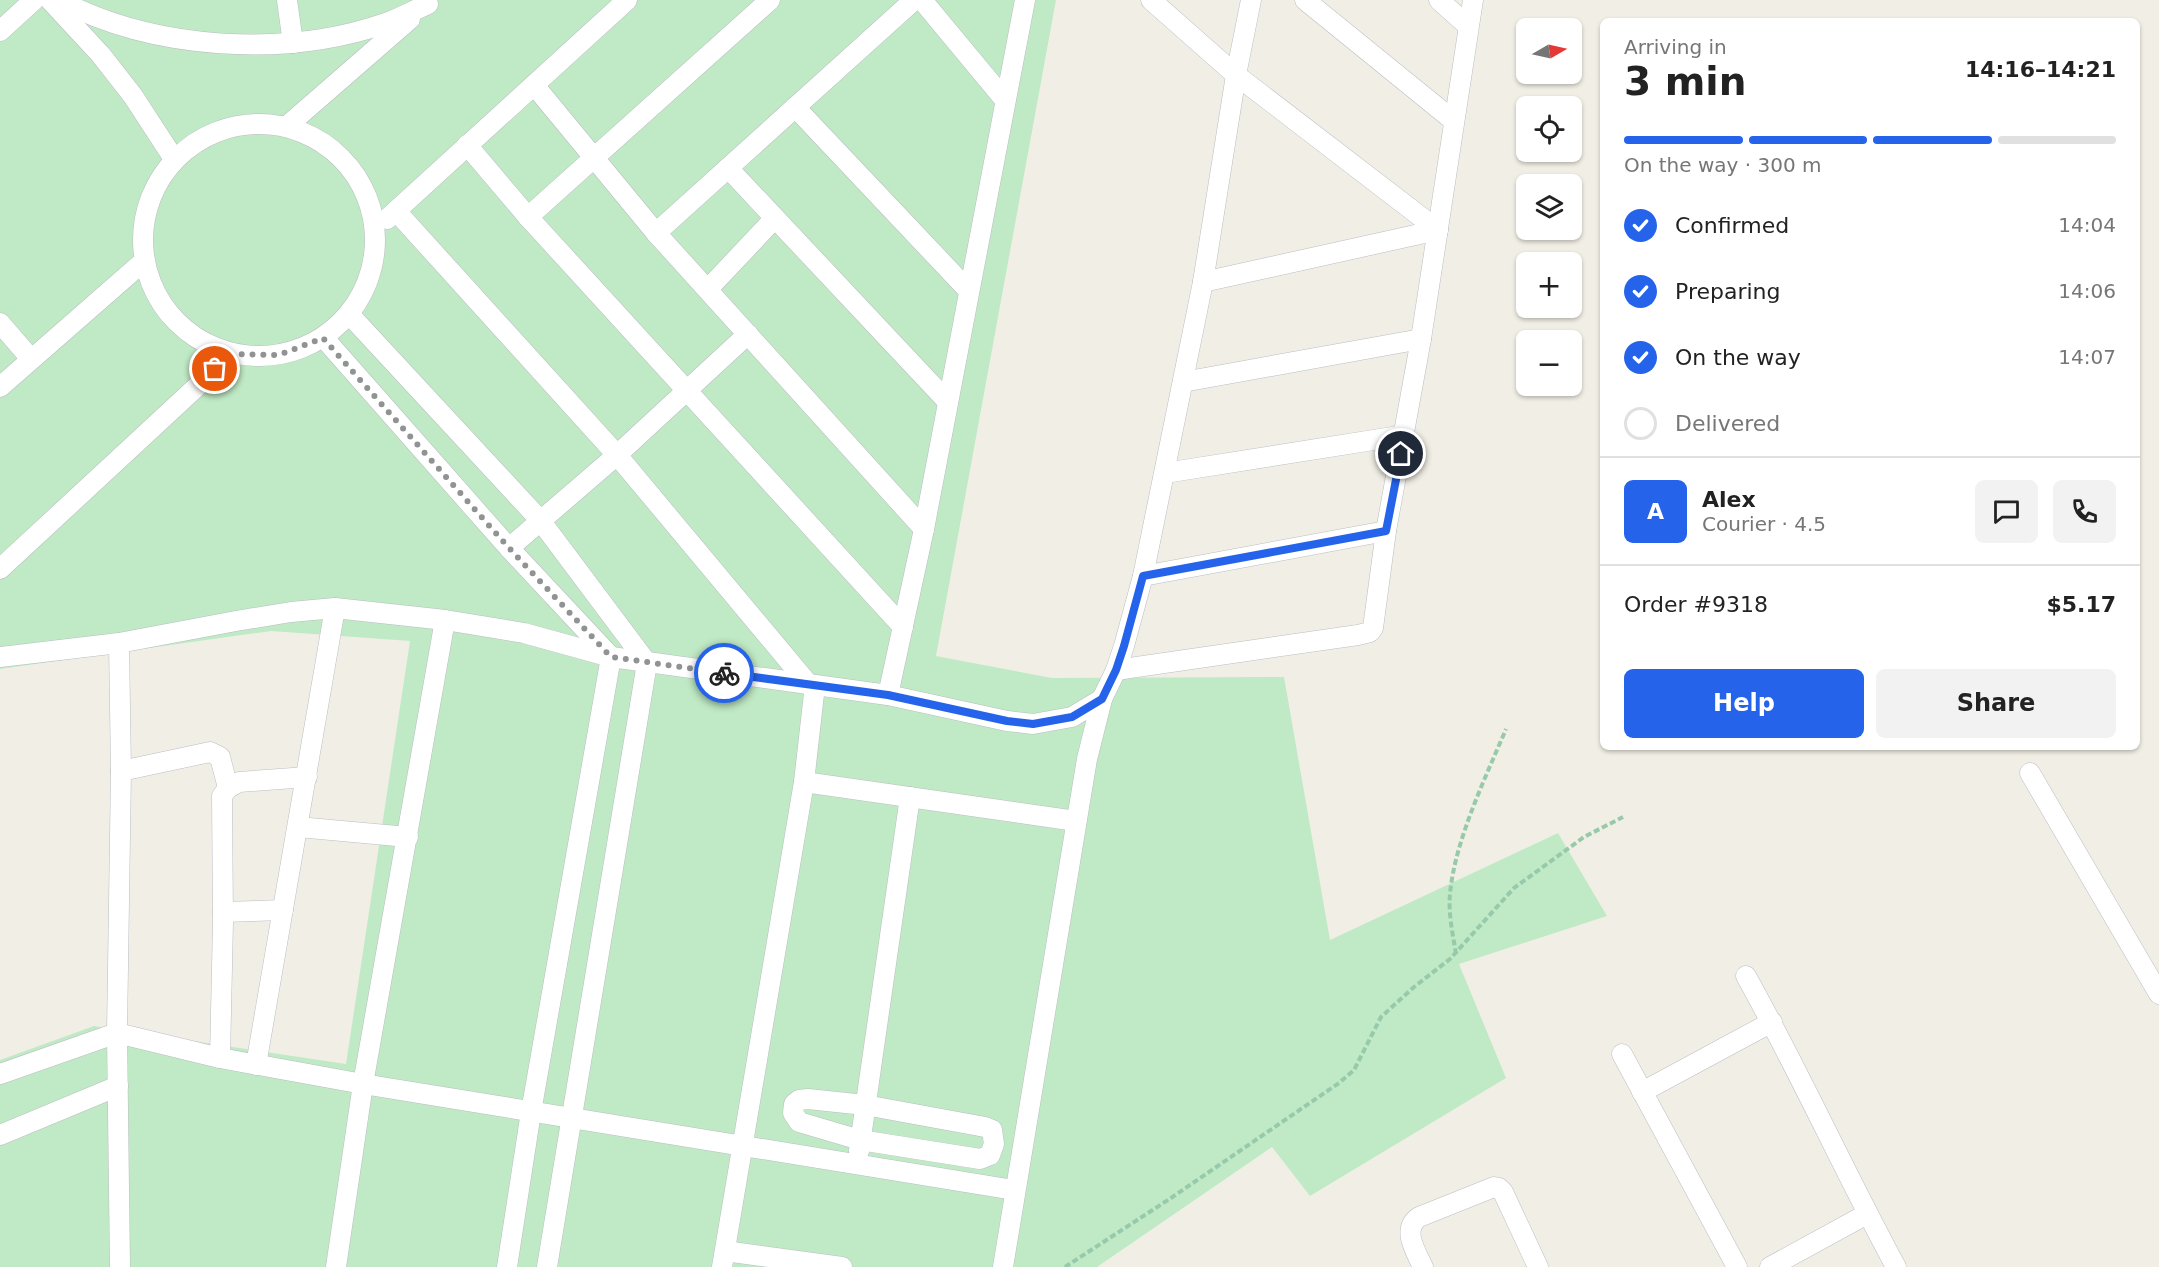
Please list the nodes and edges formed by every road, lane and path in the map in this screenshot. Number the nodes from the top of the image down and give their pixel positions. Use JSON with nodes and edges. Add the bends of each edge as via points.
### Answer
{"nodes":[{"id":1,"x":34,"y":0,"type":"edge"},
{"id":2,"x":50,"y":0,"type":"edge"},
{"id":3,"x":59,"y":0,"type":"edge"},
{"id":4,"x":287,"y":0,"type":"edge"},
{"id":5,"x":627,"y":0,"type":"edge"},
{"id":6,"x":770,"y":0,"type":"edge"},
{"id":7,"x":914,"y":0,"type":"edge"},
{"id":8,"x":922,"y":0,"type":"edge"},
{"id":9,"x":1025,"y":0,"type":"edge"},
{"id":10,"x":1151,"y":0,"type":"edge"},
{"id":11,"x":1251,"y":0,"type":"edge"},
{"id":12,"x":1305,"y":0,"type":"edge"},
{"id":13,"x":1439,"y":0,"type":"edge"},
{"id":14,"x":1473,"y":0,"type":"edge"},
{"id":15,"x":430,"y":2,"type":"edge"},
{"id":16,"x":1468,"y":26,"type":"junction"},
{"id":17,"x":0,"y":31,"type":"edge"},
{"id":18,"x":293,"y":43,"type":"junction"},
{"id":19,"x":1236,"y":75,"type":"junction"},
{"id":20,"x":534,"y":85,"type":"junction"},
{"id":21,"x":1005,"y":100,"type":"junction"},
{"id":22,"x":795,"y":107,"type":"junction"},
{"id":23,"x":1454,"y":121,"type":"junction"},
{"id":24,"x":287,"y":126,"type":"junction"},
{"id":25,"x":467,"y":145,"type":"junction"},
{"id":26,"x":174,"y":159,"type":"junction"},
{"id":27,"x":595,"y":159,"type":"junction"},
{"id":28,"x":728,"y":168,"type":"junction"},
{"id":29,"x":396,"y":211,"type":"junction"},
{"id":30,"x":528,"y":217,"type":"junction"},
{"id":31,"x":776,"y":218,"type":"junction"},
{"id":32,"x":375,"y":230,"type":"junction"},
{"id":33,"x":1438,"y":230,"type":"junction"},
{"id":34,"x":656,"y":233,"type":"junction"},
{"id":35,"x":144,"y":261,"type":"junction"},
{"id":36,"x":1203,"y":282,"type":"junction"},
{"id":37,"x":708,"y":290,"type":"junction"},
{"id":38,"x":968,"y":290,"type":"junction"},
{"id":39,"x":349,"y":314,"type":"junction"},
{"id":40,"x":0,"y":323,"type":"edge"},
{"id":41,"x":748,"y":334,"type":"junction"},
{"id":42,"x":323,"y":338,"type":"junction"},
{"id":43,"x":1421,"y":339,"type":"junction"},
{"id":44,"x":232,"y":354,"type":"junction"},
{"id":45,"x":32,"y":359,"type":"junction"},
{"id":46,"x":1183,"y":382,"type":"junction"},
{"id":47,"x":0,"y":387,"type":"edge"},
{"id":48,"x":685,"y":391,"type":"junction"},
{"id":49,"x":948,"y":402,"type":"junction"},
{"id":50,"x":1405,"y":435,"type":"junction"},
{"id":51,"x":617,"y":455,"type":"junction"},
{"id":52,"x":1165,"y":473,"type":"junction"},
{"id":53,"x":540,"y":519,"type":"junction"},
{"id":54,"x":924,"y":529,"type":"junction"},
{"id":55,"x":1386,"y":531,"type":"junction"},
{"id":56,"x":509,"y":548,"type":"junction"},
{"id":57,"x":0,"y":569,"type":"edge"},
{"id":58,"x":1143,"y":576,"type":"junction"},
{"id":59,"x":334,"y":608,"type":"junction"},
{"id":60,"x":445,"y":620,"type":"junction"},
{"id":61,"x":903,"y":627,"type":"junction"},
{"id":62,"x":118,"y":643,"type":"junction"},
{"id":63,"x":0,"y":657,"type":"edge"},
{"id":64,"x":611,"y":657,"type":"junction"},
{"id":65,"x":647,"y":663,"type":"junction"},
{"id":66,"x":1116,"y":670,"type":"junction"},
{"id":67,"x":812,"y":685,"type":"junction"},
{"id":68,"x":888,"y":695,"type":"junction"},
{"id":69,"x":1102,"y":699,"type":"junction"},
{"id":70,"x":1506,"y":729,"type":"dead end"},
{"id":71,"x":121,"y":771,"type":"junction"},
{"id":72,"x":2030,"y":773,"type":"dead end"},
{"id":73,"x":306,"y":777,"type":"junction"},
{"id":74,"x":804,"y":782,"type":"junction"},
{"id":75,"x":228,"y":788,"type":"junction"},
{"id":76,"x":910,"y":797,"type":"junction"},
{"id":77,"x":1623,"y":818,"type":"dead end"},
{"id":78,"x":1076,"y":821,"type":"junction"},
{"id":79,"x":298,"y":827,"type":"junction"},
{"id":80,"x":408,"y":837,"type":"junction"},
{"id":81,"x":283,"y":910,"type":"junction"},
{"id":82,"x":223,"y":912,"type":"junction"},
{"id":83,"x":1456,"y":954,"type":"junction"},
{"id":84,"x":1746,"y":976,"type":"dead end"},
{"id":85,"x":2156,"y":982,"type":"edge"},
{"id":86,"x":1772,"y":1022,"type":"junction"},
{"id":87,"x":117,"y":1033,"type":"junction"},
{"id":88,"x":1622,"y":1054,"type":"dead end"},
{"id":89,"x":219,"y":1058,"type":"junction"},
{"id":90,"x":256,"y":1065,"type":"junction"},
{"id":91,"x":0,"y":1074,"type":"edge"},
{"id":92,"x":363,"y":1084,"type":"junction"},
{"id":93,"x":118,"y":1086,"type":"junction"},
{"id":94,"x":1642,"y":1092,"type":"junction"},
{"id":95,"x":865,"y":1105,"type":"junction"},
{"id":96,"x":531,"y":1112,"type":"junction"},
{"id":97,"x":571,"y":1116,"type":"junction"},
{"id":98,"x":0,"y":1135,"type":"edge"},
{"id":99,"x":860,"y":1140,"type":"junction"},
{"id":100,"x":744,"y":1144,"type":"junction"},
{"id":101,"x":857,"y":1164,"type":"junction"},
{"id":102,"x":1014,"y":1190,"type":"junction"},
{"id":103,"x":1867,"y":1214,"type":"junction"},
{"id":104,"x":724,"y":1259,"type":"edge"},
{"id":105,"x":120,"y":1267,"type":"edge"},
{"id":106,"x":336,"y":1267,"type":"edge"},
{"id":107,"x":507,"y":1267,"type":"edge"},
{"id":108,"x":547,"y":1267,"type":"edge"},
{"id":109,"x":842,"y":1267,"type":"edge"},
{"id":110,"x":1003,"y":1267,"type":"edge"},
{"id":111,"x":1065,"y":1267,"type":"edge"},
{"id":112,"x":1423,"y":1267,"type":"edge"},
{"id":113,"x":1538,"y":1267,"type":"edge"},
{"id":114,"x":1737,"y":1267,"type":"edge"},
{"id":115,"x":1770,"y":1267,"type":"edge"},
{"id":116,"x":1896,"y":1267,"type":"edge"}],
"edges":[{"from":1,"to":17,"type":"street"},
{"from":2,"to":26,"type":"street","via":[[133,96]]},
{"from":3,"to":18,"type":"street","via":[[123,25],[182,40],[230,45]]},
{"from":4,"to":18,"type":"street"},
{"from":5,"to":20,"type":"street"},
{"from":6,"to":27,"type":"street"},
{"from":7,"to":22,"type":"street"},
{"from":8,"to":21,"type":"street"},
{"from":9,"to":21,"type":"street"},
{"from":10,"to":19,"type":"street"},
{"from":11,"to":19,"type":"street"},
{"from":12,"to":23,"type":"street"},
{"from":13,"to":16,"type":"street"},
{"from":14,"to":16,"type":"street"},
{"from":15,"to":18,"type":"street","via":[[387,23]]},
{"from":15,"to":24,"type":"street"},
{"from":16,"to":23,"type":"street"},
{"from":19,"to":33,"type":"street"},
{"from":19,"to":36,"type":"street"},
{"from":20,"to":25,"type":"street"},
{"from":20,"to":27,"type":"street"},
{"from":21,"to":38,"type":"street"},
{"from":22,"to":28,"type":"street"},
{"from":22,"to":38,"type":"street"},
{"from":23,"to":33,"type":"street"},
{"from":24,"to":26,"type":"street","via":[[246,123],[207,134]]},
{"from":24,"to":32,"type":"street","via":[[331,147],[361,184]]},
{"from":25,"to":29,"type":"street"},
{"from":25,"to":30,"type":"street"},
{"from":26,"to":35,"type":"street","via":[[147,206]]},
{"from":27,"to":30,"type":"street"},
{"from":27,"to":34,"type":"street"},
{"from":28,"to":31,"type":"street"},
{"from":28,"to":34,"type":"street"},
{"from":29,"to":32,"type":"street"},
{"from":29,"to":51,"type":"street"},
{"from":30,"to":48,"type":"street"},
{"from":31,"to":37,"type":"street"},
{"from":31,"to":49,"type":"street"},
{"from":32,"to":39,"type":"street","via":[[370,274]]},
{"from":33,"to":36,"type":"street"},
{"from":33,"to":43,"type":"street"},
{"from":34,"to":37,"type":"street"},
{"from":35,"to":44,"type":"street","via":[[160,303],[191,335]]},
{"from":35,"to":45,"type":"street"},
{"from":36,"to":46,"type":"street"},
{"from":37,"to":41,"type":"street"},
{"from":38,"to":49,"type":"street"},
{"from":39,"to":42,"type":"street"},
{"from":39,"to":53,"type":"street"},
{"from":40,"to":45,"type":"street"},
{"from":41,"to":48,"type":"street"},
{"from":41,"to":54,"type":"street"},
{"from":42,"to":44,"type":"street","via":[[279,355]]},
{"from":42,"to":56,"type":"street"},
{"from":43,"to":46,"type":"street"},
{"from":43,"to":50,"type":"street"},
{"from":44,"to":57,"type":"street"},
{"from":45,"to":47,"type":"street"},
{"from":46,"to":52,"type":"street"},
{"from":48,"to":51,"type":"street"},
{"from":48,"to":61,"type":"street"},
{"from":49,"to":54,"type":"street"},
{"from":50,"to":52,"type":"street"},
{"from":50,"to":55,"type":"street"},
{"from":51,"to":53,"type":"street"},
{"from":51,"to":67,"type":"street"},
{"from":52,"to":58,"type":"street"},
{"from":53,"to":56,"type":"street"},
{"from":53,"to":65,"type":"street"},
{"from":54,"to":61,"type":"street"},
{"from":55,"to":58,"type":"street"},
{"from":55,"to":66,"type":"street","via":[[1370,632]]},
{"from":56,"to":64,"type":"street"},
{"from":58,"to":66,"type":"street"},
{"from":59,"to":60,"type":"street"},
{"from":59,"to":62,"type":"street","via":[[247,619]]},
{"from":59,"to":73,"type":"street"},
{"from":60,"to":64,"type":"street","via":[[524,633]]},
{"from":60,"to":80,"type":"street"},
{"from":61,"to":68,"type":"street"},
{"from":62,"to":63,"type":"street"},
{"from":62,"to":71,"type":"street"},
{"from":64,"to":65,"type":"street"},
{"from":64,"to":96,"type":"street"},
{"from":65,"to":67,"type":"street"},
{"from":65,"to":97,"type":"street"},
{"from":66,"to":69,"type":"street"},
{"from":67,"to":68,"type":"street"},
{"from":67,"to":74,"type":"street"},
{"from":68,"to":69,"type":"street","via":[[1033,724],[1072,717]]},
{"from":69,"to":78,"type":"street"},
{"from":70,"to":83,"type":"path","via":[[1472,811],[1453,879],[1450,910]]},
{"from":71,"to":75,"type":"street","via":[[210,752],[220,757]]},
{"from":71,"to":87,"type":"street"},
{"from":72,"to":85,"type":"street"},
{"from":73,"to":75,"type":"street","via":[[239,782]]},
{"from":73,"to":79,"type":"street"},
{"from":74,"to":76,"type":"street"},
{"from":74,"to":100,"type":"street"},
{"from":75,"to":82,"type":"street","via":[[221,802]]},
{"from":76,"to":78,"type":"street"},
{"from":76,"to":95,"type":"street"},
{"from":77,"to":83,"type":"path","via":[[1584,837],[1514,888]]},
{"from":78,"to":102,"type":"street"},
{"from":79,"to":80,"type":"street"},
{"from":79,"to":81,"type":"street"},
{"from":80,"to":92,"type":"street"},
{"from":81,"to":82,"type":"street"},
{"from":81,"to":90,"type":"street"},
{"from":82,"to":89,"type":"street"},
{"from":83,"to":111,"type":"path","via":[[1381,1017],[1354,1070],[1339,1083]]},
{"from":84,"to":86,"type":"street"},
{"from":86,"to":94,"type":"street"},
{"from":86,"to":103,"type":"street"},
{"from":87,"to":89,"type":"street"},
{"from":87,"to":91,"type":"street"},
{"from":87,"to":93,"type":"street"},
{"from":88,"to":94,"type":"street"},
{"from":89,"to":90,"type":"street"},
{"from":90,"to":92,"type":"street"},
{"from":92,"to":96,"type":"street"},
{"from":92,"to":106,"type":"street"},
{"from":93,"to":98,"type":"street"},
{"from":93,"to":105,"type":"street"},
{"from":94,"to":114,"type":"street"},
{"from":95,"to":99,"type":"street"},
{"from":95,"to":99,"type":"street","via":[[799,1100],[793,1113],[799,1122]]},
{"from":95,"to":99,"type":"street","via":[[985,1126],[992,1130],[994,1144],[990,1155],[980,1159]]},
{"from":96,"to":97,"type":"street"},
{"from":96,"to":107,"type":"street"},
{"from":97,"to":100,"type":"street"},
{"from":97,"to":108,"type":"street"},
{"from":99,"to":101,"type":"street"},
{"from":100,"to":101,"type":"street"},
{"from":100,"to":104,"type":"street"},
{"from":101,"to":102,"type":"street"},
{"from":102,"to":110,"type":"street"},
{"from":103,"to":115,"type":"street"},
{"from":103,"to":116,"type":"street"},
{"from":104,"to":109,"type":"street"},
{"from":112,"to":113,"type":"street","via":[[1411,1237],[1413,1222],[1494,1187],[1503,1192]]}]}
